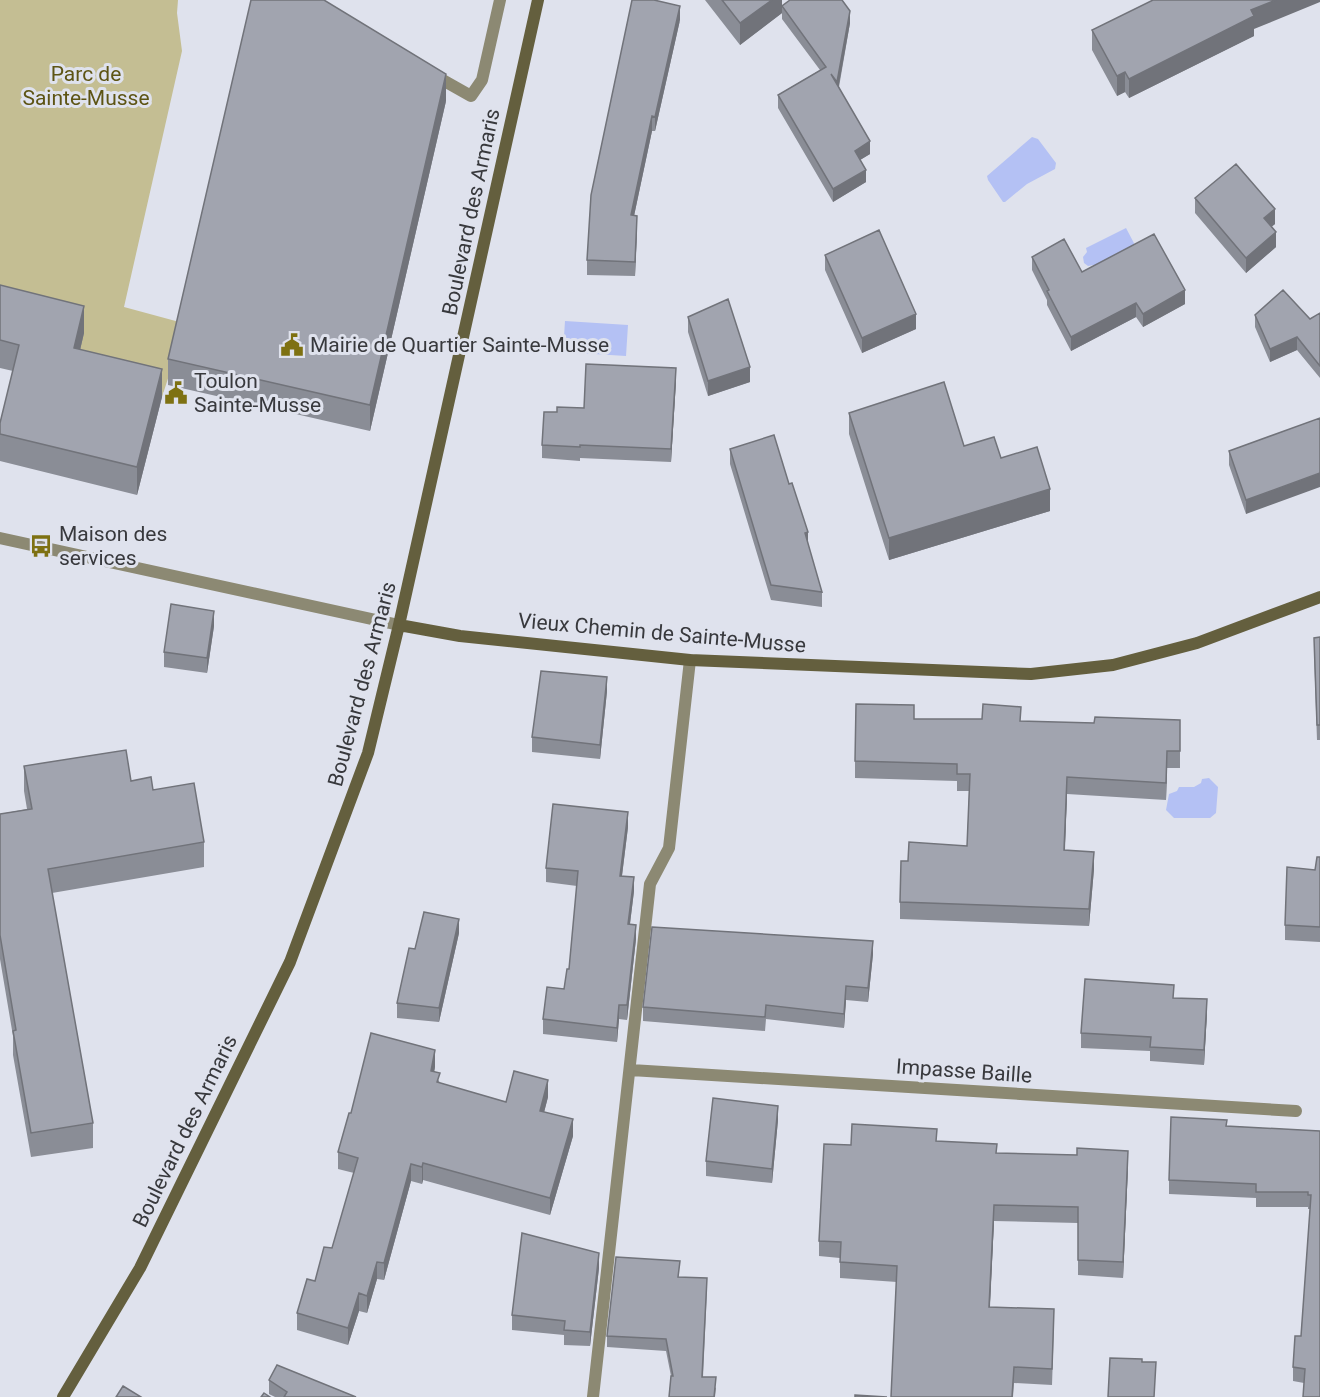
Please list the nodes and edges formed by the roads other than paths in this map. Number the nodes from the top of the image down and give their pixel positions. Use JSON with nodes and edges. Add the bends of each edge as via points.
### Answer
{"nodes":[{"id":1,"x":500,"y":0,"type":"edge"},
{"id":2,"x":538,"y":0,"type":"edge"},
{"id":3,"x":421,"y":68,"type":"edge"},
{"id":4,"x":0,"y":538,"type":"edge"},
{"id":5,"x":1320,"y":597,"type":"edge"},
{"id":6,"x":399,"y":625,"type":"junction"},
{"id":7,"x":690,"y":660,"type":"junction"},
{"id":8,"x":631,"y":1070,"type":"junction"},
{"id":9,"x":1296,"y":1111,"type":"dead end"},
{"id":10,"x":63,"y":1397,"type":"edge"},
{"id":11,"x":593,"y":1397,"type":"edge"}],
"edges":[{"from":1,"to":3,"type":"street","via":[[483,80],[471,96]]},
{"from":2,"to":6,"type":"main road","name":"Boulevard des Armaris"},
{"from":4,"to":6,"type":"street","name":"Vieux Chemin de Sainte-Musse"},
{"from":5,"to":7,"type":"main road","name":"Vieux Chemin de Sainte-Musse","via":[[1197,643],[1113,665],[1031,674]]},
{"from":6,"to":7,"type":"main road","name":"Vieux Chemin de Sainte-Musse","via":[[460,636]]},
{"from":6,"to":10,"type":"main road","name":"Boulevard des Armaris","via":[[368,753],[290,962],[140,1268]]},
{"from":7,"to":8,"type":"street","via":[[669,848],[650,884]]},
{"from":8,"to":9,"type":"street","name":"Impasse Baille"},
{"from":8,"to":11,"type":"street"}]}
